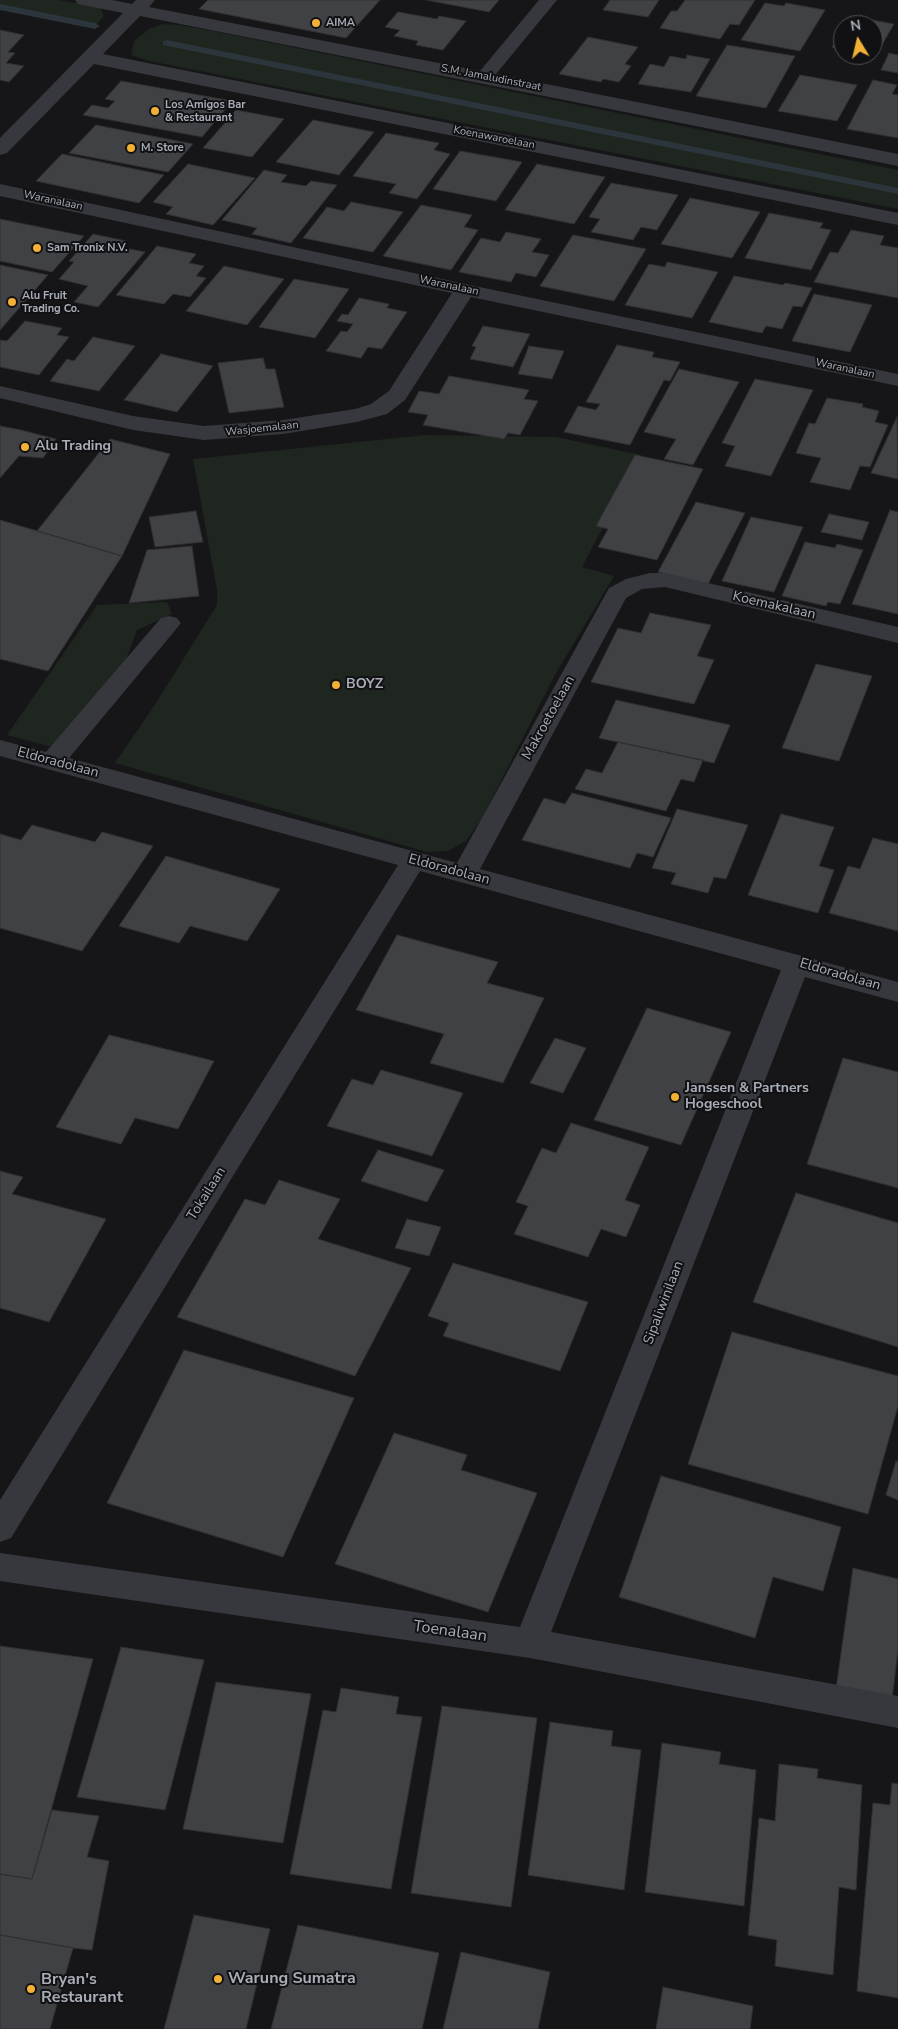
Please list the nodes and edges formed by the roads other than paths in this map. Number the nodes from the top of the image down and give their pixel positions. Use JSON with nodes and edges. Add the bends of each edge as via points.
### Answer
{"nodes":[{"id":1,"x":84,"y":0,"type":"edge"},
{"id":2,"x":548,"y":0,"type":"edge"},
{"id":3,"x":141,"y":5,"type":"edge"},
{"id":4,"x":89,"y":57,"type":"junction"},
{"id":5,"x":484,"y":76,"type":"junction"},
{"id":6,"x":0,"y":149,"type":"edge"},
{"id":7,"x":898,"y":160,"type":"edge"},
{"id":8,"x":0,"y":190,"type":"edge"},
{"id":9,"x":898,"y":220,"type":"edge"},
{"id":10,"x":465,"y":290,"type":"junction"},
{"id":11,"x":898,"y":380,"type":"edge"},
{"id":12,"x":0,"y":392,"type":"edge"},
{"id":13,"x":650,"y":580,"type":"joint"},
{"id":14,"x":169,"y":623,"type":"dead end"},
{"id":15,"x":898,"y":635,"type":"edge"},
{"id":16,"x":0,"y":748,"type":"edge"},
{"id":17,"x":52,"y":762,"type":"junction"},
{"id":18,"x":414,"y":860,"type":"junction"},
{"id":19,"x":464,"y":874,"type":"junction"},
{"id":20,"x":797,"y":963,"type":"junction"},
{"id":21,"x":898,"y":992,"type":"edge"},
{"id":22,"x":0,"y":1528,"type":"edge"},
{"id":23,"x":0,"y":1566,"type":"edge"},
{"id":24,"x":530,"y":1643,"type":"junction"},
{"id":25,"x":898,"y":1712,"type":"edge"}],
"edges":[{"from":1,"to":3,"type":"street","name":"S.M. Jamaludinstraat"},
{"from":2,"to":5,"type":"street"},
{"from":3,"to":4,"type":"street"},
{"from":3,"to":5,"type":"street","name":"S.M. Jamaludinstraat"},
{"from":4,"to":6,"type":"street"},
{"from":4,"to":9,"type":"street","name":"Koenawaroelaan"},
{"from":5,"to":7,"type":"street","name":"S.M. Jamaludinstraat"},
{"from":8,"to":10,"type":"street","name":"Waranalaan"},
{"from":10,"to":11,"type":"street","name":"Waranalaan"},
{"from":10,"to":12,"type":"street","name":"Wasjoemalaan","via":[[397,395],[380,409],[357,415],[283,427],[204,434],[133,423]]},
{"from":13,"to":15,"type":"street","name":"Koemakalaan","via":[[665,580]]},
{"from":13,"to":19,"type":"street","name":"Makroetoelaan","via":[[634,584],[617,594]]},
{"from":14,"to":17,"type":"street"},
{"from":16,"to":17,"type":"street","name":"Eldoradolaan"},
{"from":17,"to":18,"type":"street","name":"Eldoradolaan"},
{"from":18,"to":19,"type":"street","name":"Eldoradolaan"},
{"from":18,"to":22,"type":"street","name":"Tokailaan"},
{"from":19,"to":20,"type":"street","name":"Eldoradolaan"},
{"from":20,"to":21,"type":"street","name":"Eldoradolaan"},
{"from":20,"to":24,"type":"street","name":"Sipaliwinilaan"},
{"from":23,"to":24,"type":"street","name":"Toenalaan"},
{"from":24,"to":25,"type":"street","name":"Toenalaan"}]}
